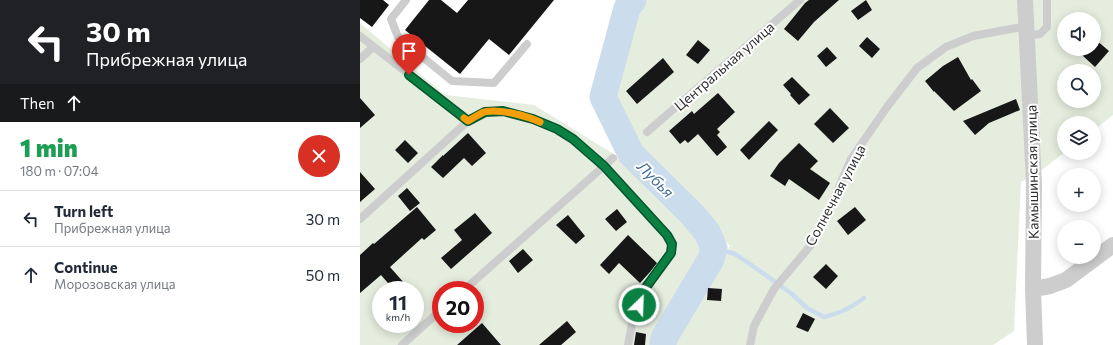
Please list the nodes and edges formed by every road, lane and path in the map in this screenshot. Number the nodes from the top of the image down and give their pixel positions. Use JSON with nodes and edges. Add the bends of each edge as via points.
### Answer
{"nodes":[{"id":1,"x":406,"y":0,"type":"edge"},
{"id":2,"x":1025,"y":0,"type":"edge"},
{"id":3,"x":1047,"y":0,"type":"edge"},
{"id":4,"x":794,"y":2,"type":"edge"},
{"id":5,"x":1027,"y":31,"type":"junction"},
{"id":6,"x":360,"y":36,"type":"edge"},
{"id":7,"x":527,"y":44,"type":"dead end"},
{"id":8,"x":373,"y":47,"type":"junction"},
{"id":9,"x":360,"y":59,"type":"edge"},
{"id":10,"x":468,"y":121,"type":"junction"},
{"id":11,"x":647,"y":132,"type":"dead end"},
{"id":12,"x":613,"y":158,"type":"dead end"},
{"id":13,"x":604,"y":166,"type":"junction"},
{"id":14,"x":360,"y":219,"type":"edge"},
{"id":15,"x":1113,"y":246,"type":"edge"},
{"id":16,"x":474,"y":281,"type":"edge"},
{"id":17,"x":1034,"y":289,"type":"junction"},
{"id":18,"x":432,"y":318,"type":"edge"},
{"id":19,"x":402,"y":345,"type":"edge"},
{"id":20,"x":628,"y":345,"type":"edge"},
{"id":21,"x":750,"y":345,"type":"edge"},
{"id":22,"x":1035,"y":345,"type":"edge"}],
"edges":[{"from":1,"to":7,"type":"lane","via":[[391,19],[398,37],[452,81],[494,83]]},
{"from":2,"to":5,"type":"street","name":"Камышинская улица"},
{"from":3,"to":5,"type":"lane","name":"Солнечная улица","via":[[1047,27],[1040,34]]},
{"from":4,"to":11,"type":"lane","name":"Центральная улица"},
{"from":5,"to":17,"type":"street","name":"Камышинская улица","via":[[1034,184]]},
{"from":5,"to":21,"type":"lane","name":"Солнечная улица","via":[[973,36],[946,47],[917,68],[851,159],[811,245],[774,289],[754,326]]},
{"from":6,"to":8,"type":"lane"},
{"from":8,"to":9,"type":"lane"},
{"from":8,"to":10,"type":"lane"},
{"from":10,"to":13,"type":"lane","via":[[485,112],[503,111],[533,119],[573,139]]},
{"from":10,"to":14,"type":"lane"},
{"from":12,"to":13,"type":"lane"},
{"from":13,"to":16,"type":"lane"},
{"from":13,"to":20,"type":"lane","via":[[667,235],[672,244],[671,253],[644,290],[633,319]]},
{"from":15,"to":17,"type":"street","via":[[1066,280]]},
{"from":17,"to":22,"type":"street","name":"Камышинская улица"},
{"from":18,"to":19,"type":"lane"}]}
